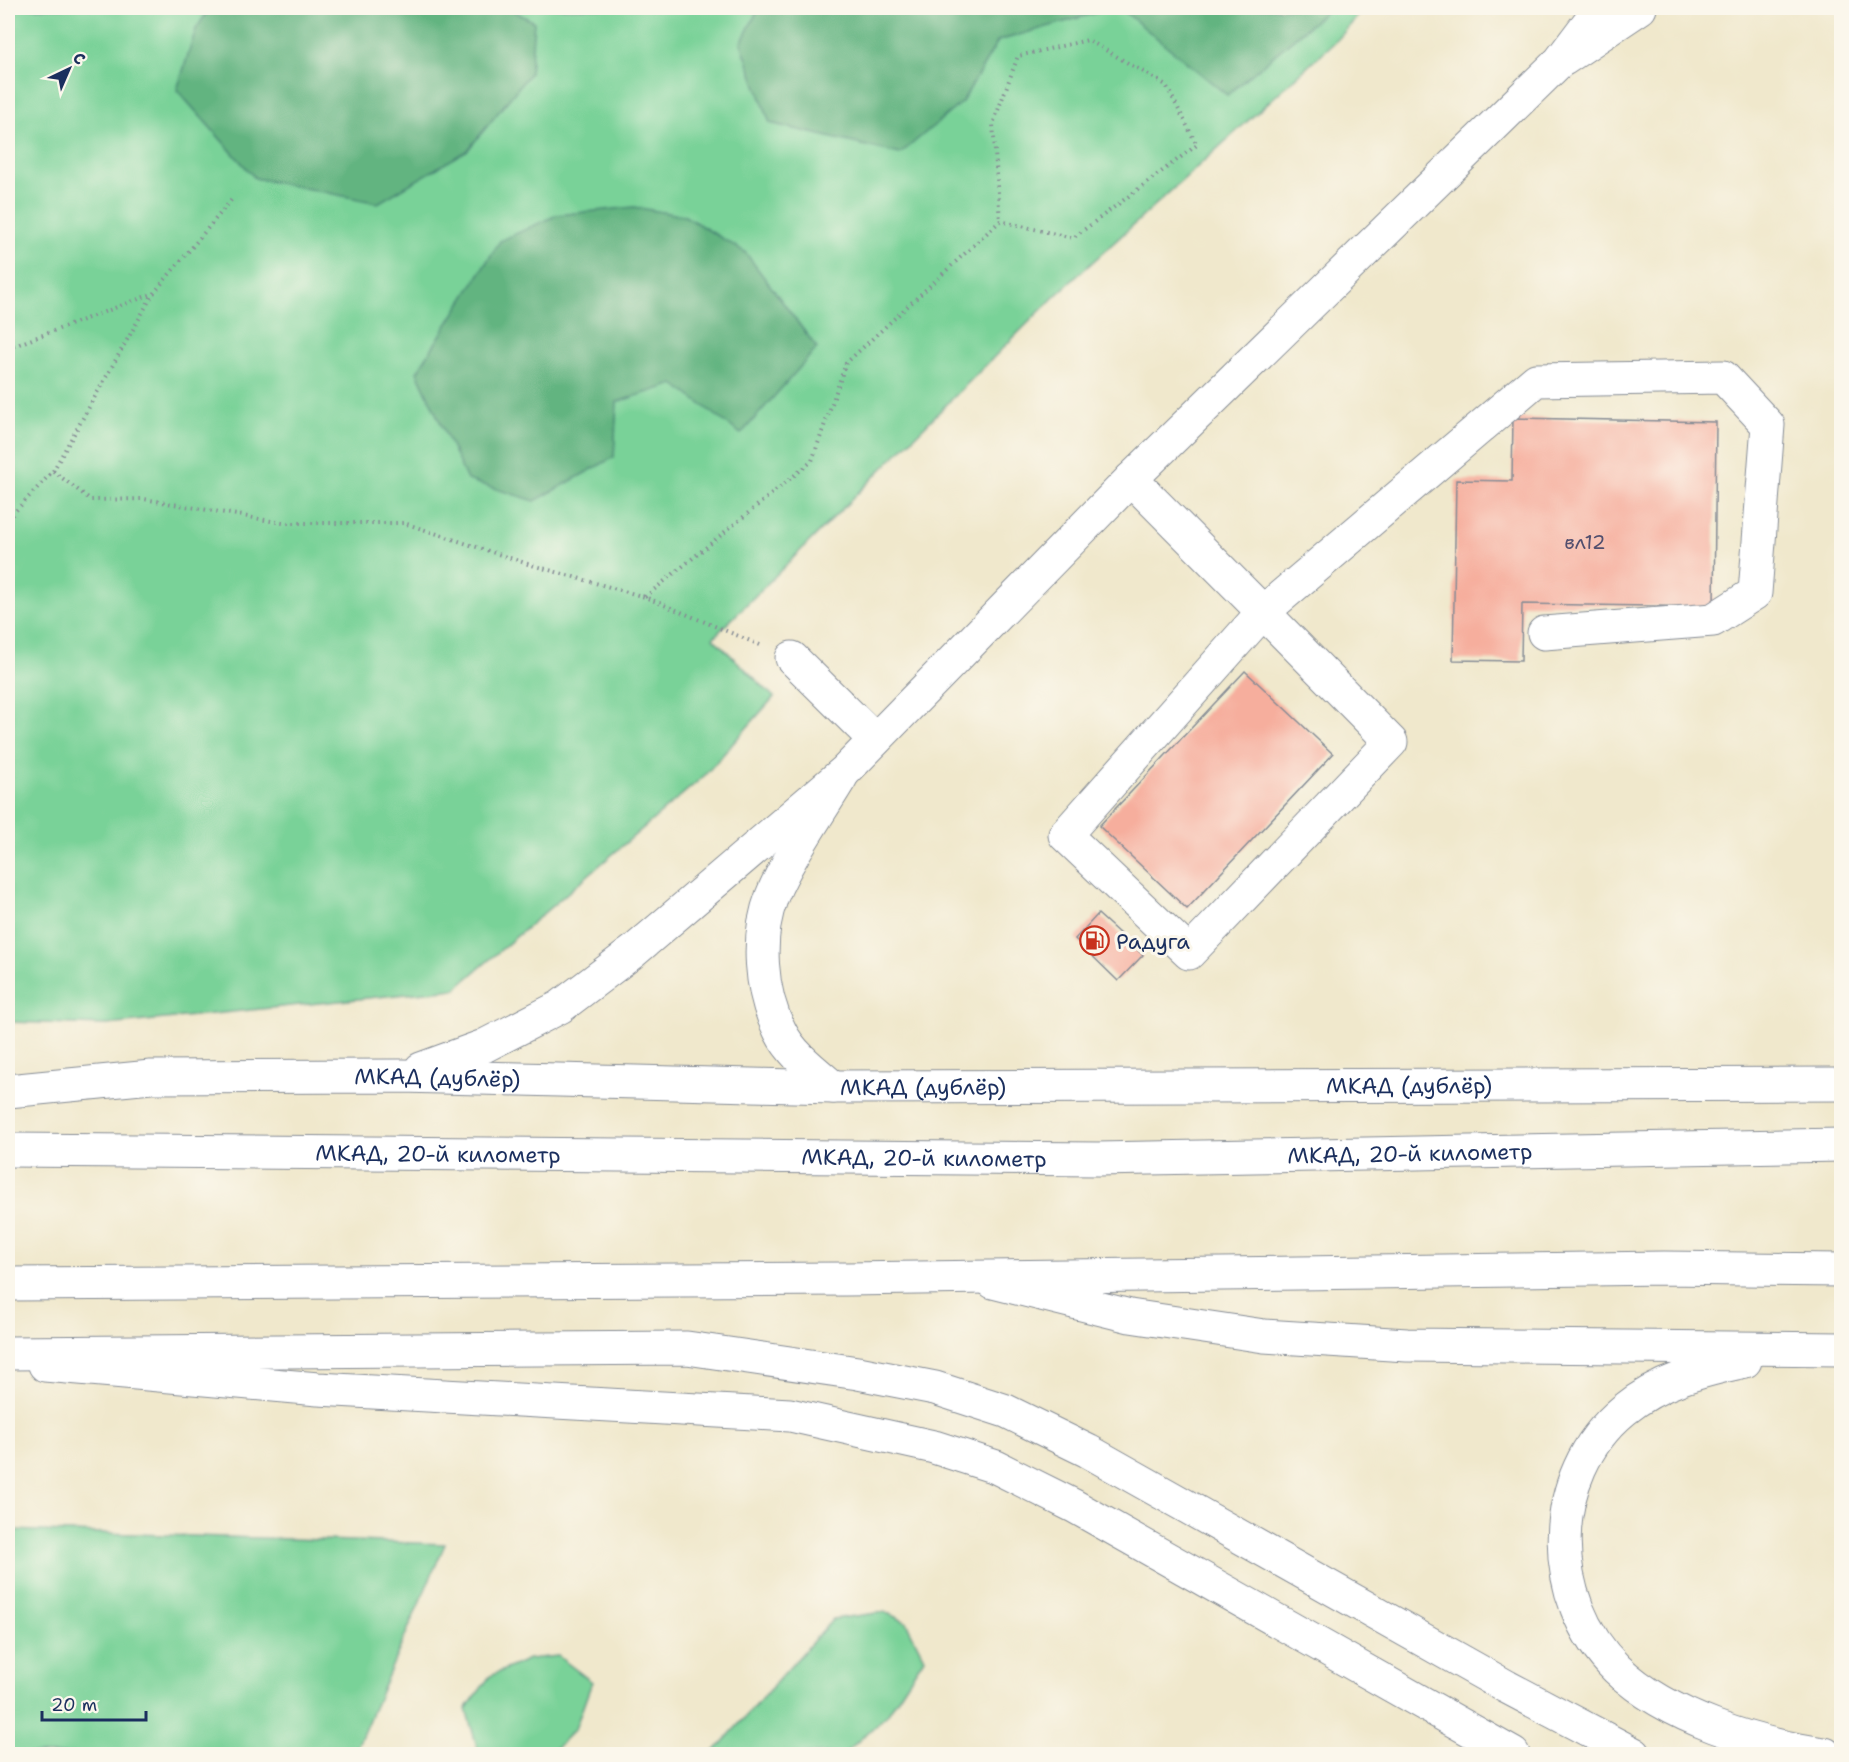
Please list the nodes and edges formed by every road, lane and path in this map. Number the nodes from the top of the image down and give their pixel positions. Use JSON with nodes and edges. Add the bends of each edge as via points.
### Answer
{"nodes":[{"id":1,"x":1600,"y":8,"type":"edge"},
{"id":2,"x":1640,"y":8,"type":"edge"},
{"id":3,"x":1560,"y":61,"type":"junction"},
{"id":4,"x":233,"y":198,"type":"dead end"},
{"id":5,"x":1000,"y":221,"type":"junction"},
{"id":6,"x":153,"y":294,"type":"junction"},
{"id":7,"x":8,"y":348,"type":"edge"},
{"id":8,"x":53,"y":471,"type":"junction"},
{"id":9,"x":1131,"y":479,"type":"junction"},
{"id":10,"x":8,"y":519,"type":"edge"},
{"id":11,"x":645,"y":597,"type":"junction"},
{"id":12,"x":1263,"y":612,"type":"junction"},
{"id":13,"x":1544,"y":633,"type":"dead end"},
{"id":14,"x":792,"y":658,"type":"joint"},
{"id":15,"x":875,"y":740,"type":"junction"},
{"id":16,"x":845,"y":771,"type":"junction"},
{"id":17,"x":402,"y":1076,"type":"junction"},
{"id":18,"x":1842,"y":1084,"type":"edge"},
{"id":19,"x":833,"y":1087,"type":"junction"},
{"id":20,"x":8,"y":1091,"type":"edge"},
{"id":21,"x":1842,"y":1145,"type":"edge"},
{"id":22,"x":8,"y":1150,"type":"edge"},
{"id":23,"x":1842,"y":1270,"type":"edge"},
{"id":24,"x":970,"y":1277,"type":"junction"},
{"id":25,"x":8,"y":1284,"type":"edge"},
{"id":26,"x":1802,"y":1348,"type":"junction"},
{"id":27,"x":1842,"y":1349,"type":"edge"},
{"id":28,"x":8,"y":1353,"type":"edge"},
{"id":29,"x":8,"y":1362,"type":"edge"},
{"id":30,"x":1513,"y":1755,"type":"edge"},
{"id":31,"x":1634,"y":1755,"type":"edge"},
{"id":32,"x":1825,"y":1755,"type":"edge"}],
"edges":[{"from":1,"to":3,"type":"main road"},
{"from":2,"to":3,"type":"main road"},
{"from":3,"to":9,"type":"main road"},
{"from":4,"to":6,"type":"path"},
{"from":5,"to":5,"type":"path","via":[[1073,238],[1197,145],[1166,85],[1088,40],[1018,56],[993,124]]},
{"from":5,"to":11,"type":"path","via":[[846,363],[812,461]]},
{"from":6,"to":7,"type":"path"},
{"from":6,"to":8,"type":"path"},
{"from":8,"to":10,"type":"path"},
{"from":8,"to":11,"type":"path","via":[[91,500],[144,499],[284,523],[404,523]]},
{"from":9,"to":12,"type":"main road"},
{"from":9,"to":15,"type":"main road"},
{"from":11,"to":14,"type":"path"},
{"from":12,"to":12,"type":"main road","via":[[1065,835],[1189,953],[1391,742]]},
{"from":12,"to":13,"type":"main road","via":[[1536,380],[1723,377],[1768,425],[1755,593],[1713,620]]},
{"from":14,"to":15,"type":"main road"},
{"from":15,"to":16,"type":"main road"},
{"from":16,"to":17,"type":"main road","via":[[634,951],[560,1007],[484,1047]]},
{"from":16,"to":19,"type":"main road","via":[[772,896],[763,927],[769,1004],[780,1032],[803,1062]]},
{"from":17,"to":19,"type":"main road","name":"МКАД (дублёр)"},
{"from":17,"to":20,"type":"main road","name":"МКАД (дублёр)","via":[[152,1077]]},
{"from":18,"to":19,"type":"main road","name":"МКАД (дублёр)"},
{"from":21,"to":22,"type":"main road","name":"МКАД, 20-й километр","via":[[1098,1159]]},
{"from":23,"to":24,"type":"main road","via":[[1664,1268]]},
{"from":24,"to":25,"type":"main road"},
{"from":24,"to":26,"type":"main road","via":[[1130,1316],[1264,1336],[1407,1345]]},
{"from":26,"to":27,"type":"main road"},
{"from":26,"to":32,"type":"main road","via":[[1704,1370],[1661,1385],[1624,1410],[1595,1440],[1574,1479],[1564,1526],[1567,1581],[1591,1639],[1618,1670],[1665,1703],[1721,1729],[1785,1749]]},
{"from":28,"to":31,"type":"main road","via":[[687,1348],[935,1388],[1006,1411],[1088,1451]]},
{"from":29,"to":30,"type":"main road","via":[[318,1389],[790,1415],[934,1446],[996,1467],[1074,1506]]}]}
